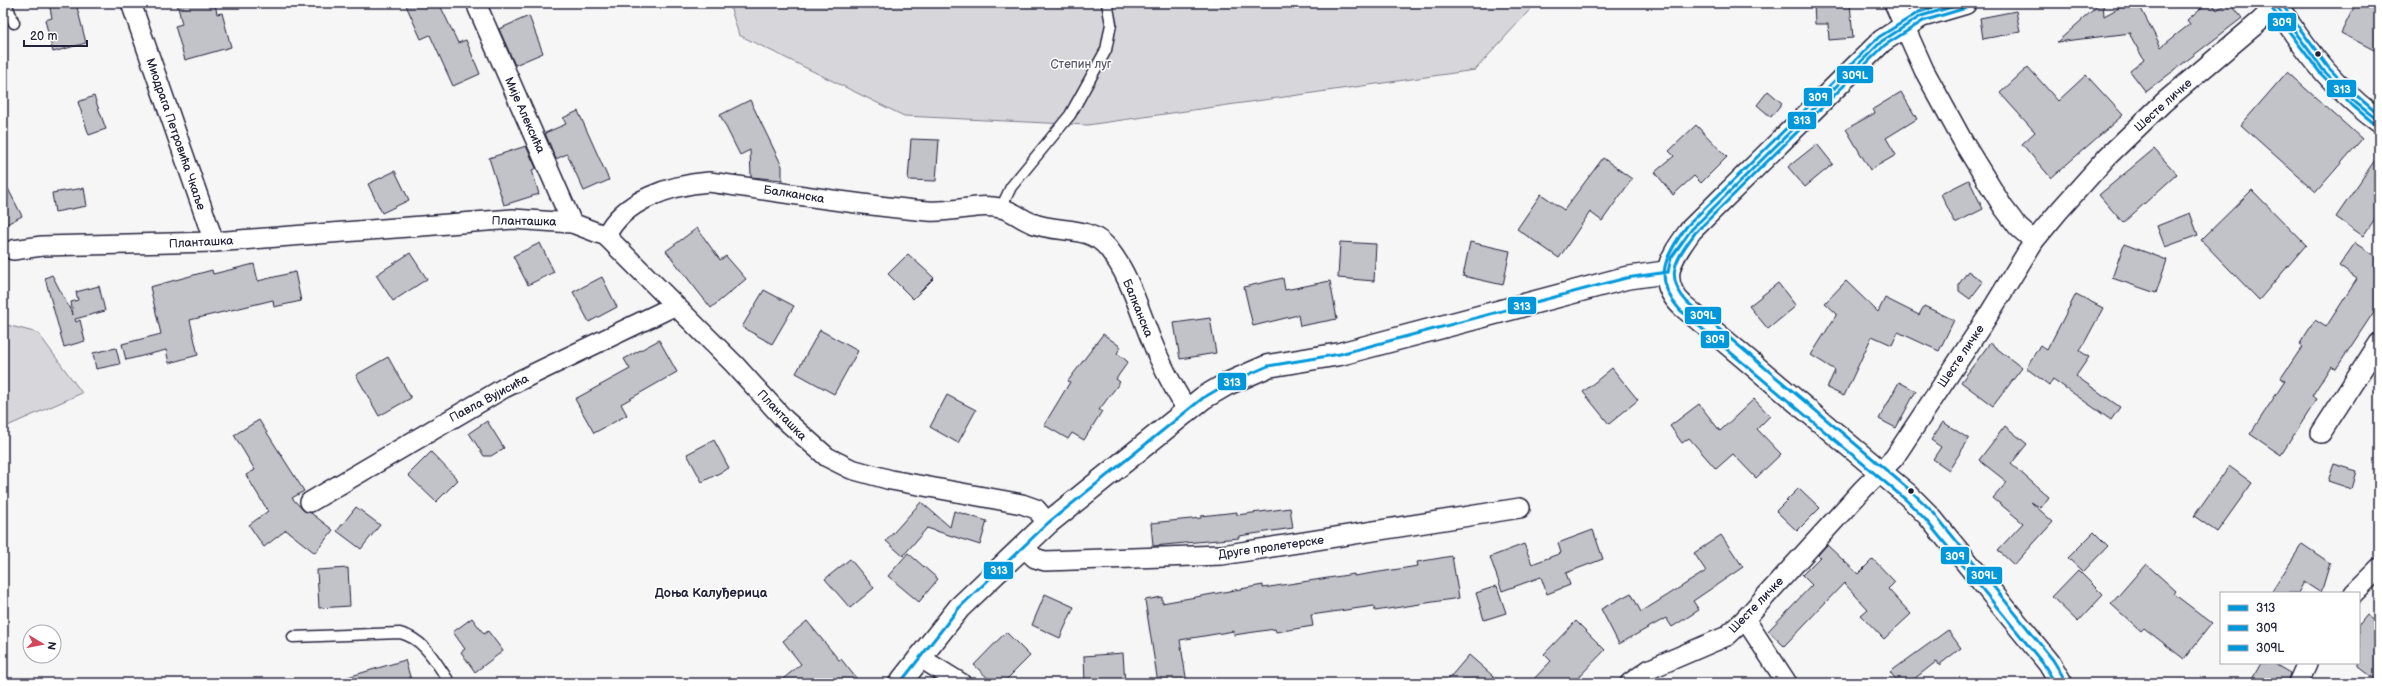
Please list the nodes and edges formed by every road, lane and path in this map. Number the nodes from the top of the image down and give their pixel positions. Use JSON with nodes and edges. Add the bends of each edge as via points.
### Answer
{"nodes":[{"id":1,"x":6,"y":3,"type":"edge"},
{"id":2,"x":131,"y":3,"type":"edge"},
{"id":3,"x":1107,"y":3,"type":"edge"},
{"id":4,"x":1894,"y":3,"type":"edge"},
{"id":5,"x":1965,"y":3,"type":"edge"},
{"id":6,"x":2276,"y":4,"type":"edge"},
{"id":7,"x":478,"y":8,"type":"dead end"},
{"id":8,"x":14,"y":23,"type":"dead end"},
{"id":9,"x":1904,"y":25,"type":"junction"},
{"id":10,"x":2379,"y":121,"type":"edge"},
{"id":11,"x":1001,"y":208,"type":"junction"},
{"id":12,"x":572,"y":223,"type":"junction"},
{"id":13,"x":606,"y":236,"type":"junction"},
{"id":14,"x":214,"y":242,"type":"junction"},
{"id":15,"x":2034,"y":242,"type":"junction"},
{"id":16,"x":13,"y":250,"type":"dead end"},
{"id":17,"x":1668,"y":272,"type":"junction"},
{"id":18,"x":674,"y":306,"type":"junction"},
{"id":19,"x":2379,"y":343,"type":"edge"},
{"id":20,"x":1187,"y":410,"type":"junction"},
{"id":21,"x":2321,"y":433,"type":"dead end"},
{"id":22,"x":1882,"y":472,"type":"junction"},
{"id":23,"x":310,"y":502,"type":"dead end"},
{"id":24,"x":1520,"y":508,"type":"dead end"},
{"id":25,"x":1048,"y":522,"type":"junction"},
{"id":26,"x":1023,"y":547,"type":"junction"},
{"id":27,"x":2379,"y":568,"type":"edge"},
{"id":28,"x":2355,"y":592,"type":"edge"},
{"id":29,"x":1746,"y":619,"type":"junction"},
{"id":30,"x":293,"y":637,"type":"dead end"},
{"id":31,"x":919,"y":657,"type":"junction"},
{"id":32,"x":2307,"y":664,"type":"edge"},
{"id":33,"x":450,"y":683,"type":"edge"},
{"id":34,"x":900,"y":683,"type":"edge"},
{"id":35,"x":961,"y":683,"type":"edge"},
{"id":36,"x":1630,"y":683,"type":"edge"},
{"id":37,"x":1787,"y":683,"type":"edge"},
{"id":38,"x":2061,"y":683,"type":"edge"},
{"id":39,"x":2298,"y":683,"type":"edge"}],
"edges":[{"from":1,"to":8,"type":"lane"},
{"from":2,"to":14,"type":"street","name":"Миодрага Петровића Чкаље"},
{"from":3,"to":11,"type":"lane","via":[[1111,24],[1106,50],[1070,115],[1011,187]]},
{"from":4,"to":9,"type":"street"},
{"from":5,"to":9,"type":"street","via":[[1921,16]]},
{"from":6,"to":10,"type":"street","via":[[2298,37],[2326,71],[2354,101]]},
{"from":6,"to":15,"type":"street","name":"Шесте личке","via":[[2158,107],[2108,156]]},
{"from":7,"to":12,"type":"street","name":"Мије Алексића"},
{"from":9,"to":15,"type":"street","via":[[1924,70],[1965,145],[2003,207],[2018,227]]},
{"from":9,"to":17,"type":"street","via":[[1882,41],[1691,230],[1671,258]]},
{"from":11,"to":13,"type":"street","name":"Балканска","via":[[980,206],[950,212],[915,210],[709,182],[688,184],[657,194],[623,212],[612,224]]},
{"from":11,"to":20,"type":"street","name":"Балканска","via":[[1032,223],[1081,231],[1096,237],[1108,248],[1130,283],[1169,380]]},
{"from":12,"to":13,"type":"street","name":"Планташка"},
{"from":12,"to":14,"type":"street","name":"Планташка","via":[[513,219]]},
{"from":13,"to":18,"type":"street","name":"Планташка"},
{"from":14,"to":16,"type":"street","name":"Планташка","via":[[42,246]]},
{"from":15,"to":22,"type":"street","name":"Шесте личке","via":[[1905,443]]},
{"from":17,"to":20,"type":"street","via":[[1626,278],[1340,354],[1268,366],[1227,384]]},
{"from":17,"to":22,"type":"street","via":[[1672,293],[1679,303]]},
{"from":18,"to":23,"type":"street","name":"Павла Вујисића","via":[[504,388]]},
{"from":18,"to":25,"type":"street","name":"Планташка","via":[[734,364],[784,419],[827,457],[851,469],[891,480],[1022,504],[1036,509]]},
{"from":19,"to":21,"type":"street"},
{"from":20,"to":25,"type":"street"},
{"from":22,"to":29,"type":"street","name":"Шесте личке","via":[[1863,489]]},
{"from":22,"to":38,"type":"street","via":[[1929,516],[2049,663]]},
{"from":24,"to":26,"type":"street","name":"Друге пролетерске","via":[[1222,555],[1045,561],[1035,558]]},
{"from":25,"to":26,"type":"street"},
{"from":26,"to":31,"type":"street","via":[[959,608]]},
{"from":27,"to":28,"type":"street"},
{"from":29,"to":36,"type":"street","name":"Шесте личке","via":[[1727,636],[1650,669]]},
{"from":29,"to":37,"type":"street"},
{"from":30,"to":33,"type":"lane","via":[[400,632],[419,640]]},
{"from":31,"to":34,"type":"street"},
{"from":31,"to":35,"type":"street"},
{"from":32,"to":39,"type":"street"}]}
